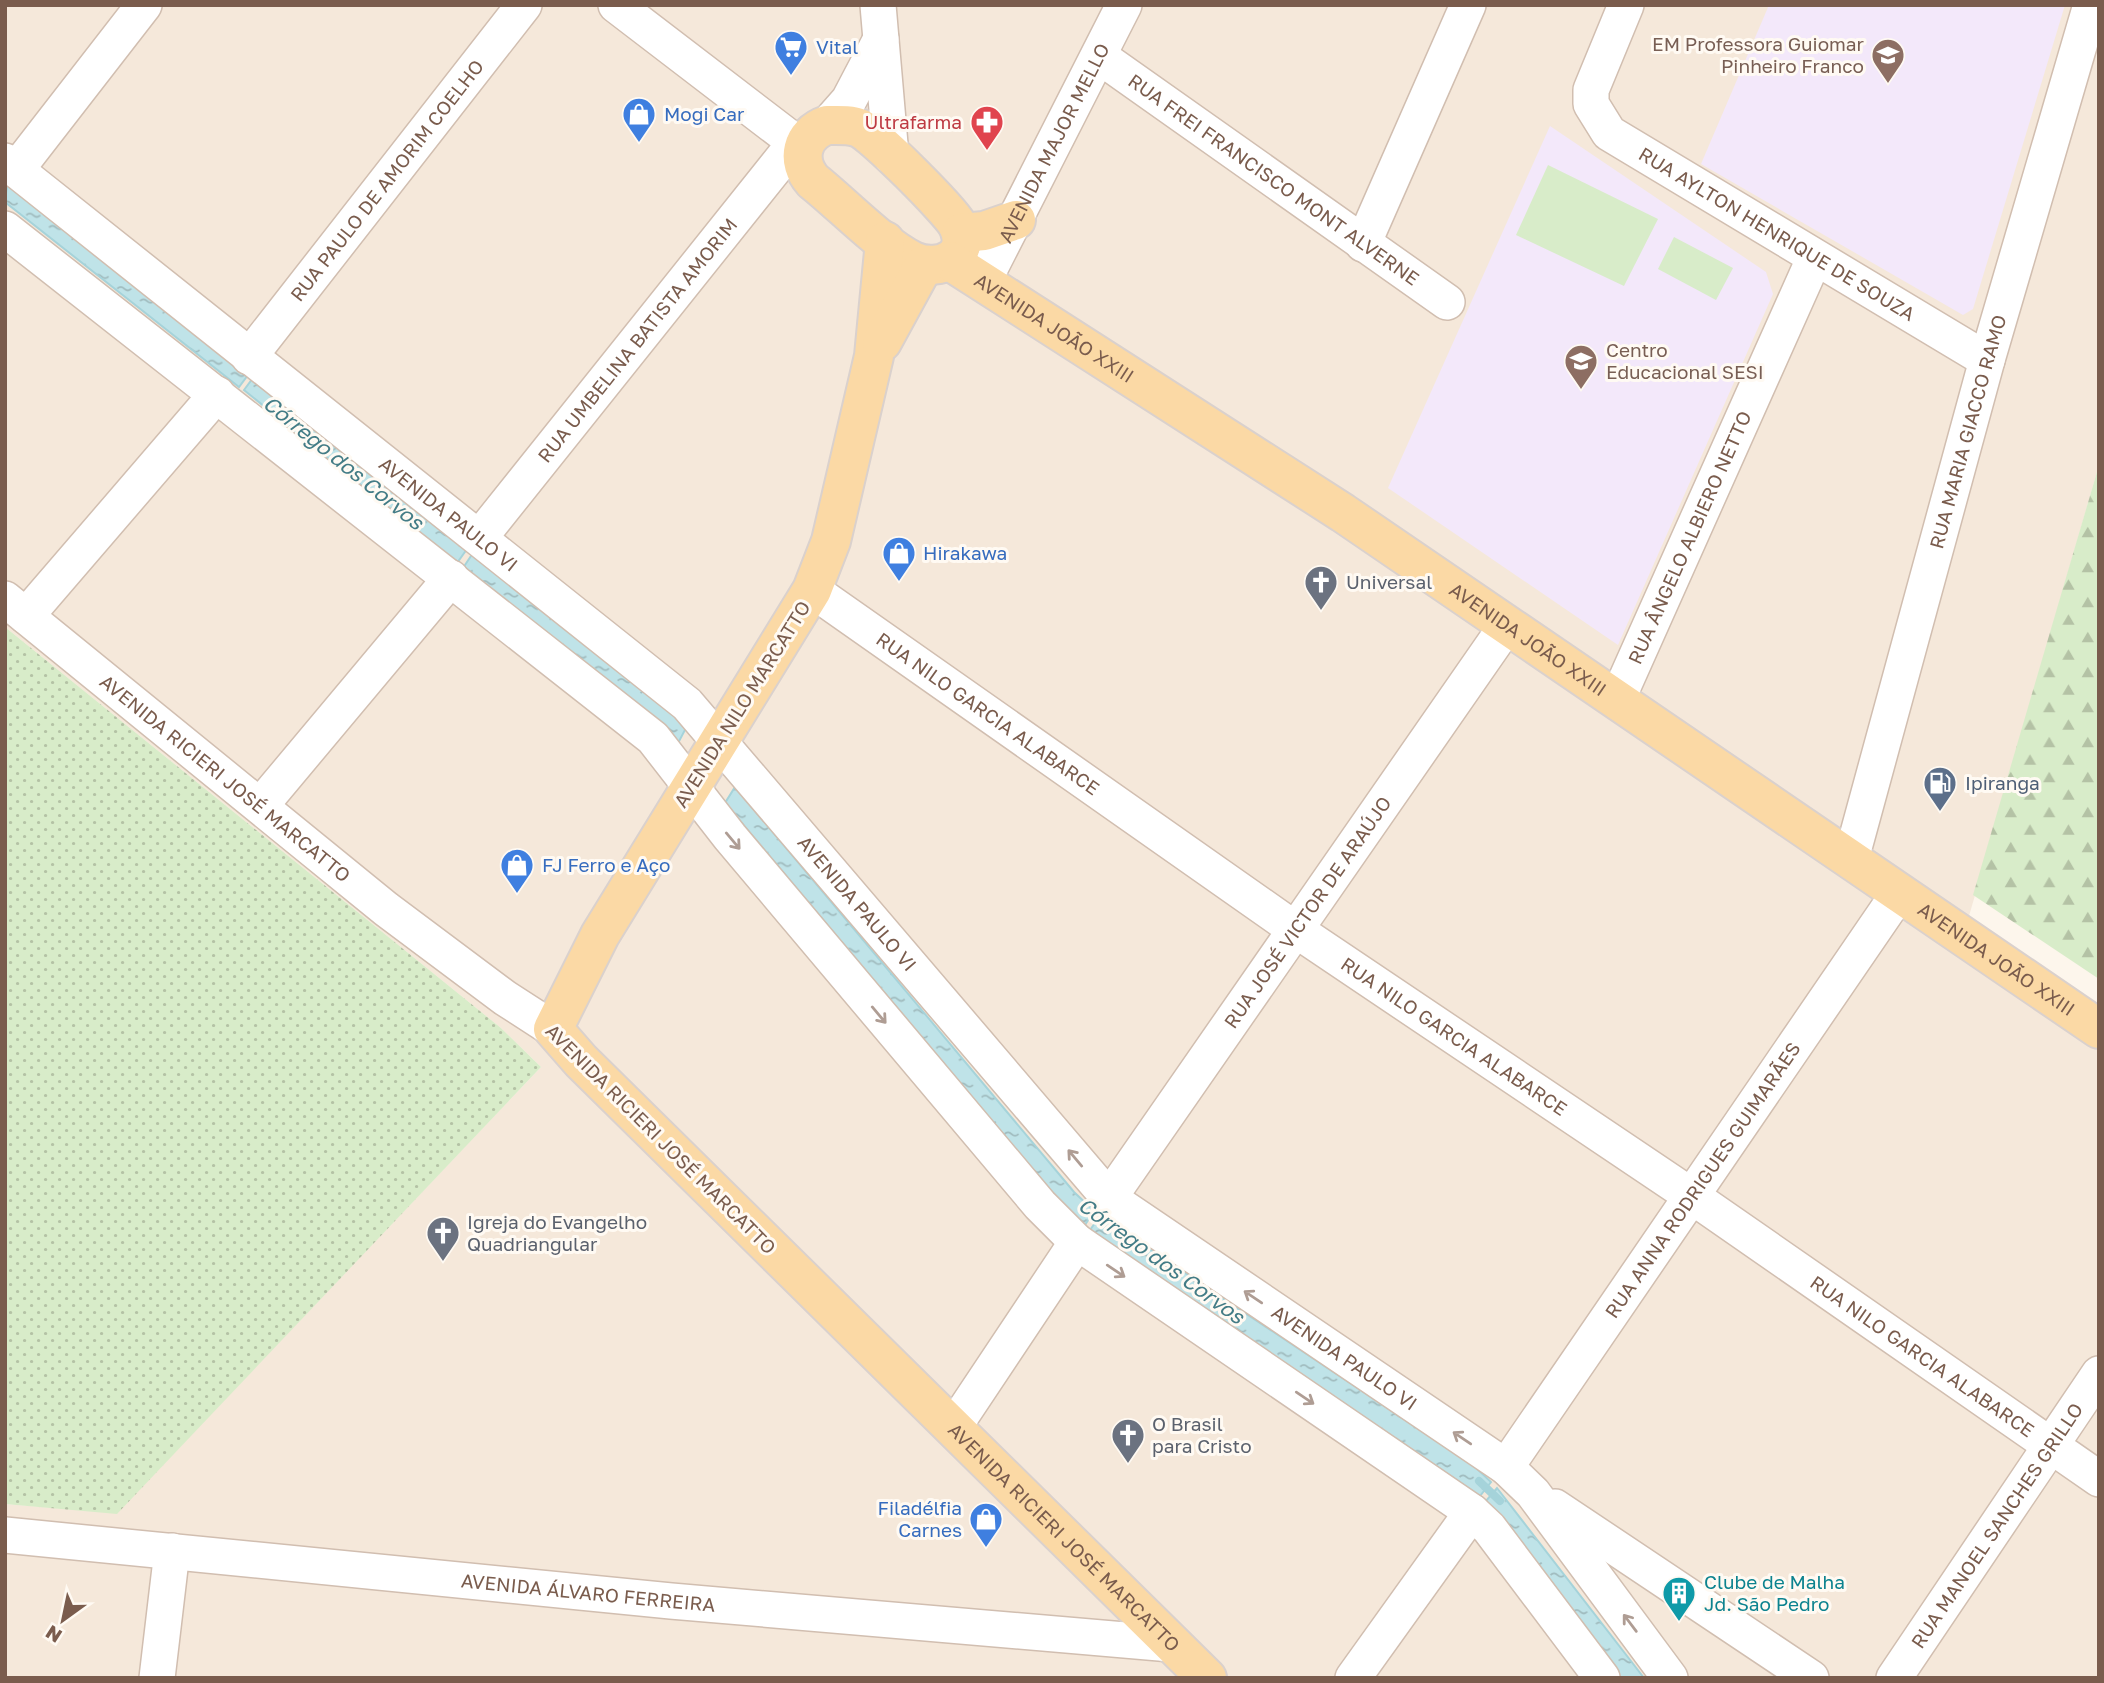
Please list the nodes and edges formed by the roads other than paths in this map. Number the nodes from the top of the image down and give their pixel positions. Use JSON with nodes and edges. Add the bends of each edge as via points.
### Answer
{"nodes":[{"id":1,"x":144,"y":5,"type":"edge"},
{"id":2,"x":524,"y":5,"type":"edge"},
{"id":3,"x":616,"y":5,"type":"edge"},
{"id":4,"x":1124,"y":5,"type":"edge"},
{"id":5,"x":1468,"y":5,"type":"edge"},
{"id":6,"x":1626,"y":5,"type":"edge"},
{"id":7,"x":2091,"y":5,"type":"edge"},
{"id":8,"x":879,"y":22,"type":"edge"},
{"id":9,"x":1099,"y":56,"type":"junction"},
{"id":10,"x":809,"y":139,"type":"junction"},
{"id":11,"x":891,"y":156,"type":"junction"},
{"id":12,"x":11,"y":165,"type":"edge"},
{"id":13,"x":1016,"y":220,"type":"junction"},
{"id":14,"x":5,"y":229,"type":"edge"},
{"id":15,"x":885,"y":241,"type":"junction"},
{"id":16,"x":1363,"y":244,"type":"junction"},
{"id":17,"x":945,"y":253,"type":"junction"},
{"id":18,"x":1814,"y":259,"type":"junction"},
{"id":19,"x":983,"y":282,"type":"junction"},
{"id":20,"x":1447,"y":302,"type":"dead end"},
{"id":21,"x":874,"y":356,"type":"junction"},
{"id":22,"x":249,"y":357,"type":"junction"},
{"id":23,"x":1987,"y":360,"type":"junction"},
{"id":24,"x":217,"y":394,"type":"junction"},
{"id":25,"x":480,"y":537,"type":"junction"},
{"id":26,"x":451,"y":578,"type":"junction"},
{"id":27,"x":811,"y":590,"type":"junction"},
{"id":28,"x":16,"y":607,"type":"edge"},
{"id":29,"x":1507,"y":625,"type":"junction"},
{"id":30,"x":1617,"y":700,"type":"junction"},
{"id":31,"x":719,"y":740,"type":"junction"},
{"id":32,"x":690,"y":788,"type":"junction"},
{"id":33,"x":261,"y":805,"type":"junction"},
{"id":34,"x":1851,"y":859,"type":"junction"},
{"id":35,"x":1899,"y":892,"type":"junction"},
{"id":36,"x":1296,"y":930,"type":"junction"},
{"id":37,"x":553,"y":1029,"type":"junction"},
{"id":38,"x":2099,"y":1029,"type":"edge"},
{"id":39,"x":1693,"y":1196,"type":"junction"},
{"id":40,"x":1109,"y":1198,"type":"junction"},
{"id":41,"x":1077,"y":1242,"type":"junction"},
{"id":42,"x":2099,"y":1374,"type":"edge"},
{"id":43,"x":953,"y":1428,"type":"junction"},
{"id":44,"x":2049,"y":1446,"type":"junction"},
{"id":45,"x":1506,"y":1467,"type":"junction"},
{"id":46,"x":2099,"y":1479,"type":"edge"},
{"id":47,"x":1533,"y":1493,"type":"junction"},
{"id":48,"x":1472,"y":1512,"type":"junction"},
{"id":49,"x":5,"y":1535,"type":"edge"},
{"id":50,"x":172,"y":1551,"type":"junction"},
{"id":51,"x":1173,"y":1657,"type":"edge"},
{"id":52,"x":157,"y":1678,"type":"edge"},
{"id":53,"x":1207,"y":1678,"type":"edge"},
{"id":54,"x":1353,"y":1678,"type":"edge"},
{"id":55,"x":1602,"y":1678,"type":"edge"},
{"id":56,"x":1670,"y":1678,"type":"edge"},
{"id":57,"x":1811,"y":1678,"type":"edge"},
{"id":58,"x":1895,"y":1678,"type":"edge"}],
"edges":[{"from":1,"to":12,"type":"street"},
{"from":2,"to":22,"type":"street","name":"RUA PAULO DE AMORIM COELHO"},
{"from":3,"to":10,"type":"street"},
{"from":4,"to":9,"type":"street","name":"AVENIDA MAJOR MELLO"},
{"from":5,"to":16,"type":"street"},
{"from":6,"to":18,"type":"street","name":"RUA AYLTON HENRIQUE DE SOUZA","via":[[1591,90],[1591,104],[1609,133]]},
{"from":7,"to":23,"type":"street","name":"RUA MARIA GIACCO RAMO"},
{"from":8,"to":10,"type":"street","via":[[849,100]]},
{"from":8,"to":11,"type":"street"},
{"from":9,"to":13,"type":"street","name":"AVENIDA MAJOR MELLO"},
{"from":9,"to":16,"type":"street","name":"RUA FREI FRANCISCO MONT ALVERNE"},
{"from":10,"to":11,"type":"main road","name":"AVENIDA JOÃO XXIII","via":[[857,127],[873,135]]},
{"from":10,"to":15,"type":"main road","name":"AVENIDA JOÃO XXIII","via":[[804,167],[813,181]]},
{"from":10,"to":25,"type":"street","name":"RUA UMBELINA BATISTA AMORIM"},
{"from":11,"to":17,"type":"main road","name":"AVENIDA JOÃO XXIII","via":[[948,213]]},
{"from":12,"to":22,"type":"street","name":"AVENIDA PAULO VI"},
{"from":13,"to":17,"type":"main road","via":[[984,231]]},
{"from":13,"to":19,"type":"street","name":"AVENIDA MAJOR MELLO"},
{"from":14,"to":24,"type":"street"},
{"from":15,"to":17,"type":"main road","name":"AVENIDA JOÃO XXIII","via":[[904,256]]},
{"from":15,"to":21,"type":"main road","name":"AVENIDA NILO MARCATTO"},
{"from":16,"to":20,"type":"street","name":"RUA FREI FRANCISCO MONT ALVERNE"},
{"from":17,"to":19,"type":"main road","name":"AVENIDA JOÃO XXIII"},
{"from":17,"to":21,"type":"main road","name":"AVENIDA NILO MARCATTO"},
{"from":18,"to":23,"type":"street","name":"RUA AYLTON HENRIQUE DE SOUZA"},
{"from":18,"to":30,"type":"street","name":"RUA ÂNGELO ALBIERO NETTO"},
{"from":19,"to":29,"type":"main road","name":"AVENIDA JOÃO XXIII","via":[[1343,513]]},
{"from":21,"to":27,"type":"main road","name":"AVENIDA NILO MARCATTO","via":[[834,530]]},
{"from":22,"to":25,"type":"street","name":"AVENIDA PAULO VI"},
{"from":23,"to":34,"type":"street","name":"RUA MARIA GIACCO RAMO"},
{"from":24,"to":26,"type":"street"},
{"from":24,"to":28,"type":"street"},
{"from":25,"to":31,"type":"street","name":"AVENIDA PAULO VI","via":[[687,704]]},
{"from":26,"to":32,"type":"street","via":[[653,738]]},
{"from":26,"to":33,"type":"street"},
{"from":27,"to":31,"type":"main road","name":"AVENIDA NILO MARCATTO"},
{"from":27,"to":36,"type":"street","name":"RUA NILO GARCIA ALABARCE"},
{"from":28,"to":33,"type":"street","name":"AVENIDA RICIERI JOSÉ MARCATTO"},
{"from":29,"to":30,"type":"main road","name":"AVENIDA JOÃO XXIII"},
{"from":29,"to":36,"type":"street","name":"RUA JOSÉ VICTOR DE ARAÚJO"},
{"from":30,"to":34,"type":"main road","name":"AVENIDA JOÃO XXIII"},
{"from":31,"to":32,"type":"main road","name":"AVENIDA NILO MARCATTO"},
{"from":40,"to":31,"type":"street","name":"AVENIDA PAULO VI","one_way":true},
{"from":32,"to":37,"type":"main road","name":"AVENIDA NILO MARCATTO","via":[[600,935]]},
{"from":32,"to":41,"type":"street","one_way":true,"via":[[1040,1205]]},
{"from":33,"to":37,"type":"street","name":"AVENIDA RICIERI JOSÉ MARCATTO","via":[[456,963]]},
{"from":34,"to":35,"type":"main road","name":"AVENIDA JOÃO XXIII"},
{"from":35,"to":38,"type":"main road","name":"AVENIDA JOÃO XXIII"},
{"from":35,"to":39,"type":"street","name":"RUA ANNA RODRIGUES GUIMARÃES"},
{"from":36,"to":39,"type":"street","name":"RUA NILO GARCIA ALABARCE"},
{"from":36,"to":40,"type":"street","name":"RUA JOSÉ VICTOR DE ARAÚJO"},
{"from":37,"to":43,"type":"main road","name":"AVENIDA RICIERI JOSÉ MARCATTO"},
{"from":39,"to":44,"type":"street","name":"RUA NILO GARCIA ALABARCE"},
{"from":39,"to":45,"type":"street","name":"RUA ANNA RODRIGUES GUIMARÃES"},
{"from":45,"to":40,"type":"street","name":"AVENIDA PAULO VI","one_way":true},
{"from":41,"to":43,"type":"street"},
{"from":41,"to":48,"type":"street","one_way":true},
{"from":42,"to":44,"type":"street","name":"RUA MANOEL SANCHES GRILLO"},
{"from":43,"to":51,"type":"main road","name":"AVENIDA RICIERI JOSÉ MARCATTO"},
{"from":44,"to":46,"type":"street","name":"RUA NILO GARCIA ALABARCE"},
{"from":44,"to":58,"type":"street","name":"RUA MANOEL SANCHES GRILLO"},
{"from":45,"to":47,"type":"street","name":"AVENIDA PAULO VI"},
{"from":56,"to":47,"type":"street","name":"AVENIDA PAULO VI","one_way":true},
{"from":47,"to":57,"type":"street"},
{"from":48,"to":54,"type":"street"},
{"from":48,"to":55,"type":"street","via":[[1489,1528]]},
{"from":49,"to":50,"type":"street","name":"AVENIDA ÁLVARO FERREIRA"},
{"from":50,"to":51,"type":"street","name":"AVENIDA ÁLVARO FERREIRA"},
{"from":50,"to":52,"type":"street"},
{"from":51,"to":53,"type":"main road","name":"AVENIDA RICIERI JOSÉ MARCATTO"}]}
